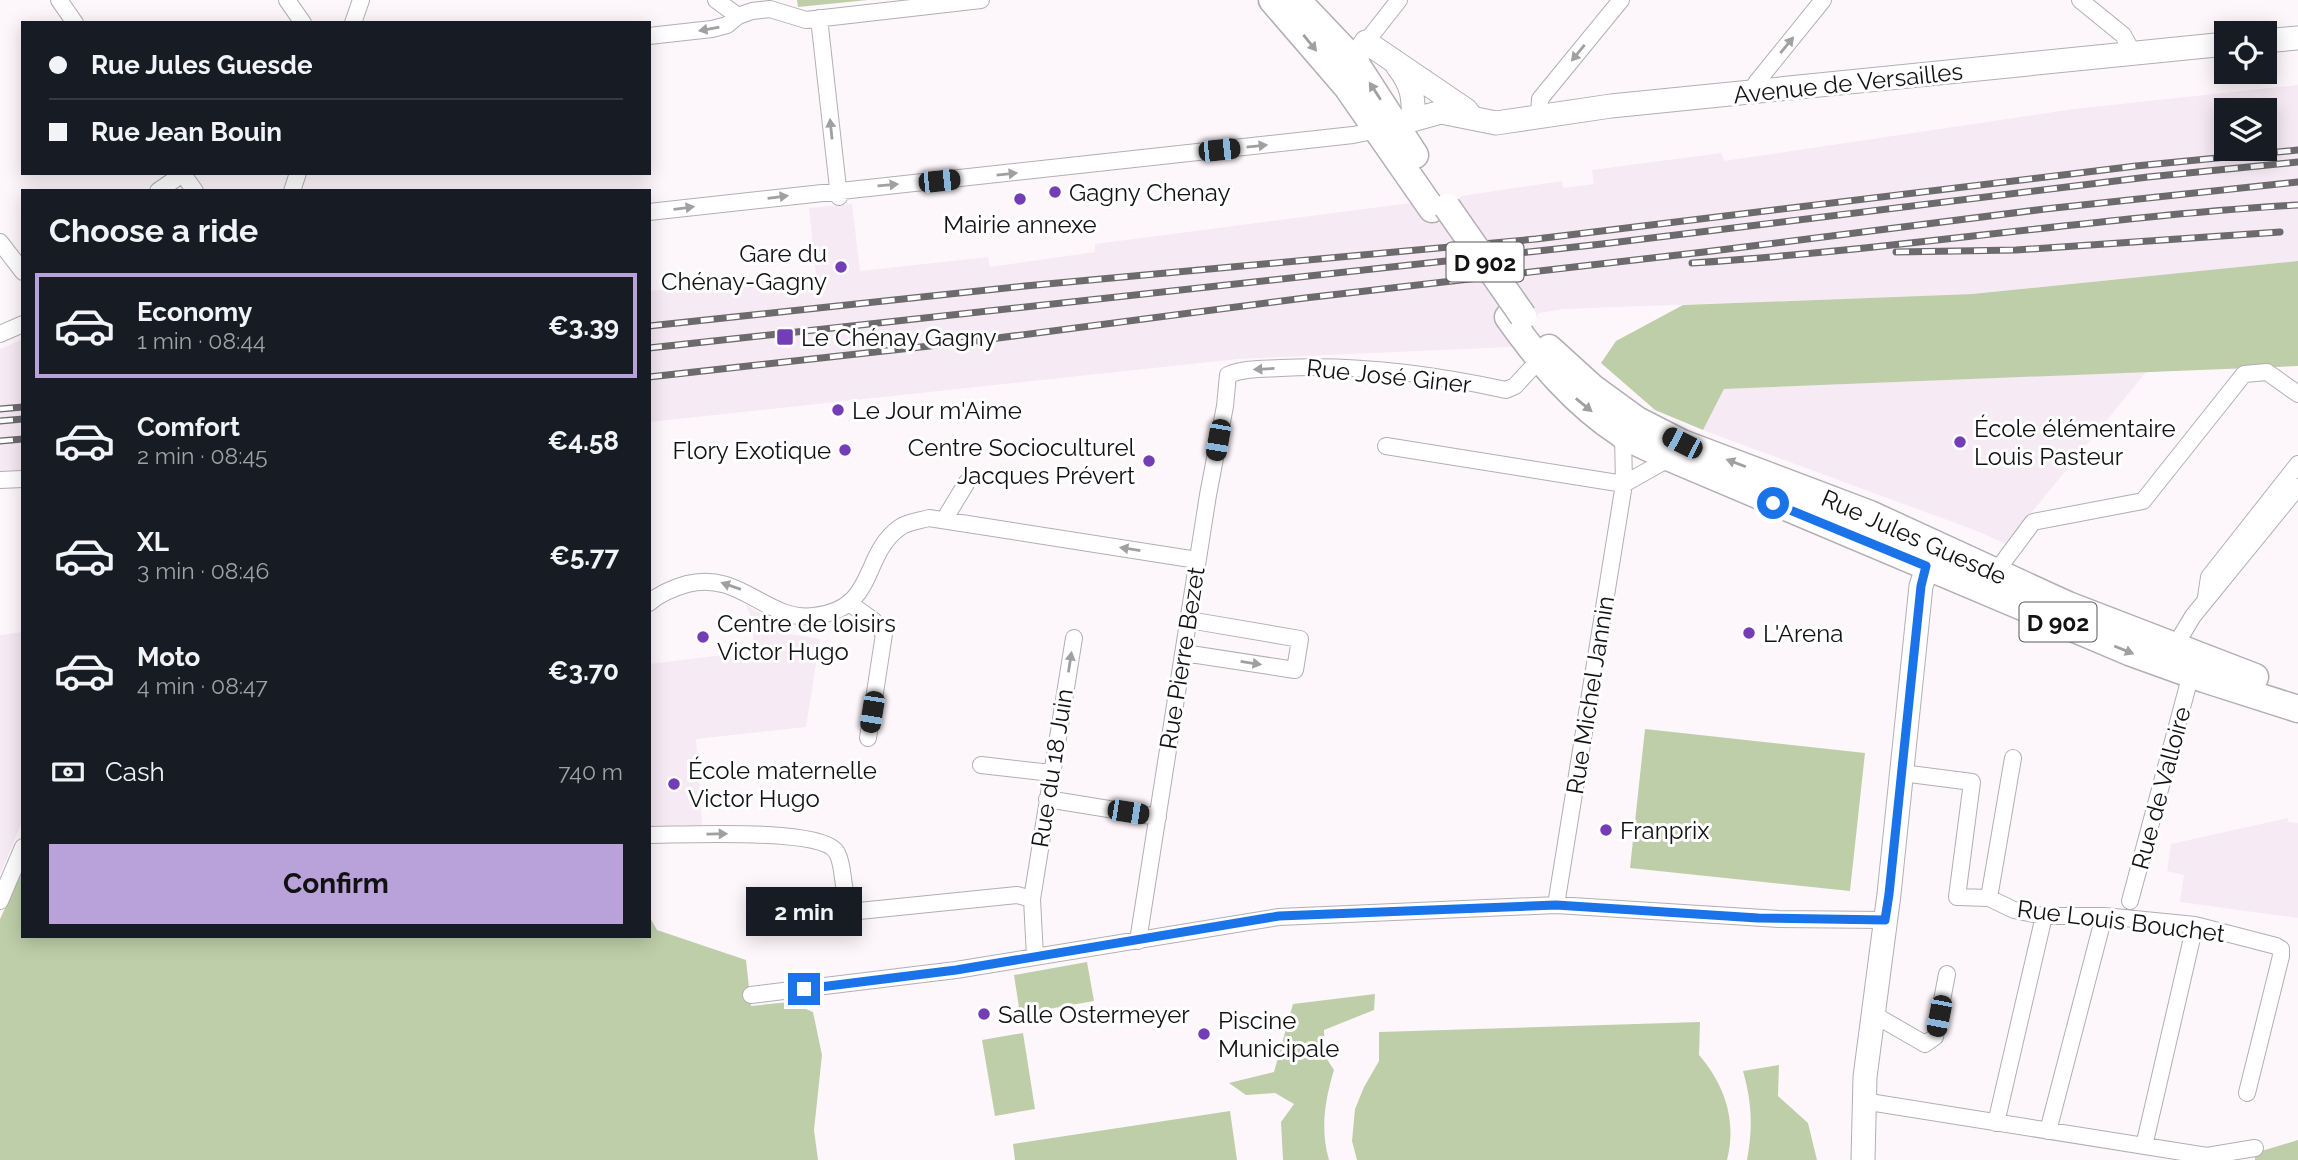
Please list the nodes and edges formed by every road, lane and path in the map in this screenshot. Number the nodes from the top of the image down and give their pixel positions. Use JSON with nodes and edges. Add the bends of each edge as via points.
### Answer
{"nodes":[{"id":1,"x":59,"y":0,"type":"edge"},
{"id":2,"x":287,"y":0,"type":"edge"},
{"id":3,"x":362,"y":0,"type":"edge"},
{"id":4,"x":716,"y":0,"type":"edge"},
{"id":5,"x":981,"y":0,"type":"edge"},
{"id":6,"x":1272,"y":0,"type":"edge"},
{"id":7,"x":1399,"y":0,"type":"edge"},
{"id":8,"x":1620,"y":0,"type":"edge"},
{"id":9,"x":1823,"y":0,"type":"edge"},
{"id":10,"x":2080,"y":0,"type":"edge"},
{"id":11,"x":951,"y":2,"type":"edge"},
{"id":12,"x":1299,"y":4,"type":"edge"},
{"id":13,"x":784,"y":6,"type":"edge"},
{"id":14,"x":738,"y":16,"type":"junction"},
{"id":15,"x":819,"y":18,"type":"junction"},
{"id":16,"x":74,"y":21,"type":"edge"},
{"id":17,"x":302,"y":21,"type":"edge"},
{"id":18,"x":354,"y":21,"type":"edge"},
{"id":19,"x":651,"y":36,"type":"edge"},
{"id":20,"x":2298,"y":38,"type":"edge"},
{"id":21,"x":2277,"y":40,"type":"edge"},
{"id":22,"x":2214,"y":45,"type":"edge"},
{"id":23,"x":2133,"y":53,"type":"junction"},
{"id":24,"x":1353,"y":60,"type":"junction"},
{"id":25,"x":1391,"y":60,"type":"junction"},
{"id":26,"x":1756,"y":92,"type":"junction"},
{"id":27,"x":1471,"y":117,"type":"junction"},
{"id":28,"x":1539,"y":117,"type":"junction"},
{"id":29,"x":1396,"y":124,"type":"junction"},
{"id":30,"x":182,"y":175,"type":"edge"},
{"id":31,"x":161,"y":189,"type":"edge"},
{"id":32,"x":838,"y":193,"type":"junction"},
{"id":33,"x":651,"y":212,"type":"edge"},
{"id":34,"x":0,"y":242,"type":"edge"},
{"id":35,"x":21,"y":269,"type":"edge"},
{"id":36,"x":1516,"y":317,"type":"junction"},
{"id":37,"x":21,"y":325,"type":"edge"},
{"id":38,"x":0,"y":334,"type":"edge"},
{"id":39,"x":1539,"y":360,"type":"junction"},
{"id":40,"x":1228,"y":375,"type":"joint"},
{"id":41,"x":2298,"y":394,"type":"edge"},
{"id":42,"x":1622,"y":435,"type":"junction"},
{"id":43,"x":1387,"y":446,"type":"dead end"},
{"id":44,"x":1670,"y":458,"type":"junction"},
{"id":45,"x":2298,"y":464,"type":"edge"},
{"id":46,"x":21,"y":479,"type":"edge"},
{"id":47,"x":0,"y":480,"type":"edge"},
{"id":48,"x":967,"y":482,"type":"dead end"},
{"id":49,"x":1624,"y":484,"type":"junction"},
{"id":50,"x":2298,"y":487,"type":"edge"},
{"id":51,"x":944,"y":520,"type":"junction"},
{"id":52,"x":1931,"y":556,"type":"junction"},
{"id":53,"x":1197,"y":559,"type":"junction"},
{"id":54,"x":1995,"y":573,"type":"junction"},
{"id":55,"x":2206,"y":600,"type":"junction"},
{"id":56,"x":651,"y":603,"type":"edge"},
{"id":57,"x":849,"y":603,"type":"junction"},
{"id":58,"x":1189,"y":620,"type":"junction"},
{"id":59,"x":1074,"y":638,"type":"dead end"},
{"id":60,"x":1184,"y":653,"type":"junction"},
{"id":61,"x":2169,"y":656,"type":"junction"},
{"id":62,"x":2191,"y":674,"type":"junction"},
{"id":63,"x":2298,"y":692,"type":"edge"},
{"id":64,"x":2298,"y":709,"type":"edge"},
{"id":65,"x":868,"y":738,"type":"dead end"},
{"id":66,"x":2012,"y":758,"type":"dead end"},
{"id":67,"x":981,"y":765,"type":"dead end"},
{"id":68,"x":1051,"y":772,"type":"junction"},
{"id":69,"x":1902,"y":774,"type":"junction"},
{"id":70,"x":1047,"y":799,"type":"junction"},
{"id":71,"x":1158,"y":817,"type":"junction"},
{"id":72,"x":651,"y":835,"type":"edge"},
{"id":73,"x":21,"y":852,"type":"edge"},
{"id":74,"x":1989,"y":898,"type":"junction"},
{"id":75,"x":1032,"y":899,"type":"junction"},
{"id":76,"x":0,"y":901,"type":"edge"},
{"id":77,"x":2130,"y":901,"type":"dead end"},
{"id":78,"x":1556,"y":905,"type":"junction"},
{"id":79,"x":2044,"y":916,"type":"junction"},
{"id":80,"x":2104,"y":916,"type":"junction"},
{"id":81,"x":1885,"y":920,"type":"junction"},
{"id":82,"x":2195,"y":925,"type":"junction"},
{"id":83,"x":1138,"y":941,"type":"junction"},
{"id":84,"x":1035,"y":957,"type":"junction"},
{"id":85,"x":1947,"y":974,"type":"dead end"},
{"id":86,"x":751,"y":995,"type":"dead end"},
{"id":87,"x":1873,"y":1014,"type":"junction"},
{"id":88,"x":2247,"y":1093,"type":"dead end"},
{"id":89,"x":1863,"y":1101,"type":"junction"},
{"id":90,"x":1996,"y":1123,"type":"junction"},
{"id":91,"x":2048,"y":1131,"type":"junction"},
{"id":92,"x":2144,"y":1146,"type":"junction"},
{"id":93,"x":2255,"y":1148,"type":"dead end"},
{"id":94,"x":1863,"y":1160,"type":"edge"}],
"edges":[{"from":1,"to":16,"type":"street"},
{"from":2,"to":17,"type":"street"},
{"from":3,"to":18,"type":"street"},
{"from":4,"to":14,"type":"street"},
{"from":5,"to":11,"type":"street"},
{"from":6,"to":24,"type":"main road","number":"D 902","one_way":true},
{"from":7,"to":24,"type":"street"},
{"from":8,"to":28,"type":"street","one_way":true,"via":[[1540,99]]},
{"from":26,"to":9,"type":"street","one_way":true,"via":[[1756,83]]},
{"from":10,"to":23,"type":"street","via":[[2123,35]]},
{"from":11,"to":15,"type":"street"},
{"from":12,"to":24,"type":"main road","number":"D 902"},
{"from":13,"to":14,"type":"street"},
{"from":13,"to":15,"type":"street","via":[[792,17]]},
{"from":14,"to":19,"type":"street","one_way":true,"via":[[712,29]]},
{"from":32,"to":15,"type":"street","one_way":true},
{"from":20,"to":21,"type":"street"},
{"from":22,"to":23,"type":"street","name":"Avenue de Versailles"},
{"from":23,"to":26,"type":"street","name":"Avenue de Versailles"},
{"from":24,"to":25,"type":"street"},
{"from":24,"to":29,"type":"main road","number":"D 902"},
{"from":25,"to":27,"type":"street"},
{"from":25,"to":29,"type":"street","via":[[1413,92]]},
{"from":26,"to":28,"type":"street","name":"Avenue de Versailles"},
{"from":27,"to":28,"type":"street","name":"Avenue de Versailles","via":[[1496,123]]},
{"from":27,"to":29,"type":"street","name":"Avenue de Versailles","via":[[1441,112]]},
{"from":32,"to":29,"type":"street","one_way":true,"via":[[1360,134]]},
{"from":29,"to":36,"type":"main road","number":"D 902","bridge":true,"via":[[1439,208]]},
{"from":30,"to":31,"type":"street"},
{"from":33,"to":32,"type":"street","one_way":true},
{"from":34,"to":35,"type":"street"},
{"from":36,"to":39,"type":"main road","name":"Rue Jules Guesde","number":"D 902"},
{"from":52,"to":36,"type":"main road","name":"Rue Jules Guesde","number":"D 902","one_way":true,"via":[[1866,513],[1682,443],[1637,420]]},
{"from":37,"to":38,"type":"street"},
{"from":39,"to":40,"type":"street","name":"Rue José Giner","one_way":true,"via":[[1506,390],[1343,367],[1240,370]]},
{"from":39,"to":42,"type":"main road","name":"Rue Jules Guesde","number":"D 902","one_way":true,"via":[[1579,402]]},
{"from":40,"to":53,"type":"street","name":"Rue Pierre Bezet"},
{"from":41,"to":54,"type":"street","via":[[2267,372],[2244,374],[2143,500],[2033,522]]},
{"from":42,"to":44,"type":"main road","name":"Rue Jules Guesde","number":"D 902"},
{"from":42,"to":49,"type":"street","name":"Rue Michel Jannin"},
{"from":43,"to":49,"type":"street"},
{"from":44,"to":49,"type":"street"},
{"from":44,"to":52,"type":"main road","name":"Rue Jules Guesde","number":"D 902"},
{"from":45,"to":55,"type":"street","via":[[2209,578]]},
{"from":46,"to":47,"type":"street"},
{"from":48,"to":51,"type":"street"},
{"from":49,"to":78,"type":"street","name":"Rue Michel Jannin"},
{"from":50,"to":55,"type":"street"},
{"from":53,"to":51,"type":"street","one_way":true},
{"from":51,"to":57,"type":"street","via":[[929,519],[896,530],[885,541],[859,594]]},
{"from":52,"to":54,"type":"main road","name":"Rue Jules Guesde","number":"D 902"},
{"from":52,"to":61,"type":"main road","name":"Rue Jules Guesde","number":"D 902","one_way":true},
{"from":52,"to":69,"type":"street","via":[[1921,586]]},
{"from":53,"to":58,"type":"street","name":"Rue Pierre Bezet"},
{"from":54,"to":61,"type":"main road","name":"Rue Jules Guesde","number":"D 902"},
{"from":55,"to":61,"type":"street"},
{"from":57,"to":56,"type":"street","one_way":true,"via":[[813,616],[794,614],[721,582],[672,588]]},
{"from":57,"to":65,"type":"street","via":[[884,634]]},
{"from":58,"to":60,"type":"street","name":"Rue Pierre Bezet"},
{"from":60,"to":58,"type":"street","one_way":true,"via":[[1295,670],[1300,639]]},
{"from":68,"to":59,"type":"street","name":"Rue du 18 Juin","one_way":true},
{"from":60,"to":71,"type":"street","name":"Rue Pierre Bezet"},
{"from":61,"to":62,"type":"main road","name":"Rue Jules Guesde","number":"D 902"},
{"from":61,"to":63,"type":"main road","name":"Rue Jules Guesde","number":"D 902"},
{"from":62,"to":64,"type":"main road","name":"Rue Jules Guesde","number":"D 902"},
{"from":62,"to":77,"type":"street","name":"Rue de Valloire"},
{"from":66,"to":74,"type":"street"},
{"from":67,"to":68,"type":"street"},
{"from":68,"to":70,"type":"street","name":"Rue du 18 Juin"},
{"from":69,"to":74,"type":"street","name":"Rue Louis Bouchet","via":[[1972,782],[1957,897]]},
{"from":69,"to":81,"type":"street"},
{"from":70,"to":71,"type":"street"},
{"from":70,"to":75,"type":"street","name":"Rue du 18 Juin"},
{"from":71,"to":83,"type":"street","name":"Rue Pierre Bezet"},
{"from":72,"to":75,"type":"street","one_way":true,"via":[[766,835],[829,844],[837,852],[847,898],[859,911],[1017,895]]},
{"from":73,"to":76,"type":"street"},
{"from":74,"to":79,"type":"street","name":"Rue Louis Bouchet","via":[[2014,910]]},
{"from":75,"to":84,"type":"street","name":"Rue du 18 Juin"},
{"from":78,"to":81,"type":"street"},
{"from":78,"to":83,"type":"street","via":[[1279,916]]},
{"from":79,"to":80,"type":"street","name":"Rue Louis Bouchet"},
{"from":79,"to":90,"type":"street"},
{"from":80,"to":82,"type":"street","name":"Rue Louis Bouchet"},
{"from":80,"to":91,"type":"street"},
{"from":81,"to":87,"type":"street"},
{"from":82,"to":88,"type":"street","name":"Rue Louis Bouchet","via":[[2281,949]]},
{"from":82,"to":92,"type":"street"},
{"from":83,"to":84,"type":"street"},
{"from":84,"to":86,"type":"street"},
{"from":85,"to":87,"type":"street","via":[[1935,1037],[1925,1044]]},
{"from":87,"to":89,"type":"street"},
{"from":89,"to":90,"type":"street"},
{"from":89,"to":94,"type":"street"},
{"from":90,"to":91,"type":"street"},
{"from":91,"to":92,"type":"street"},
{"from":92,"to":93,"type":"street","via":[[2207,1156]]}]}
